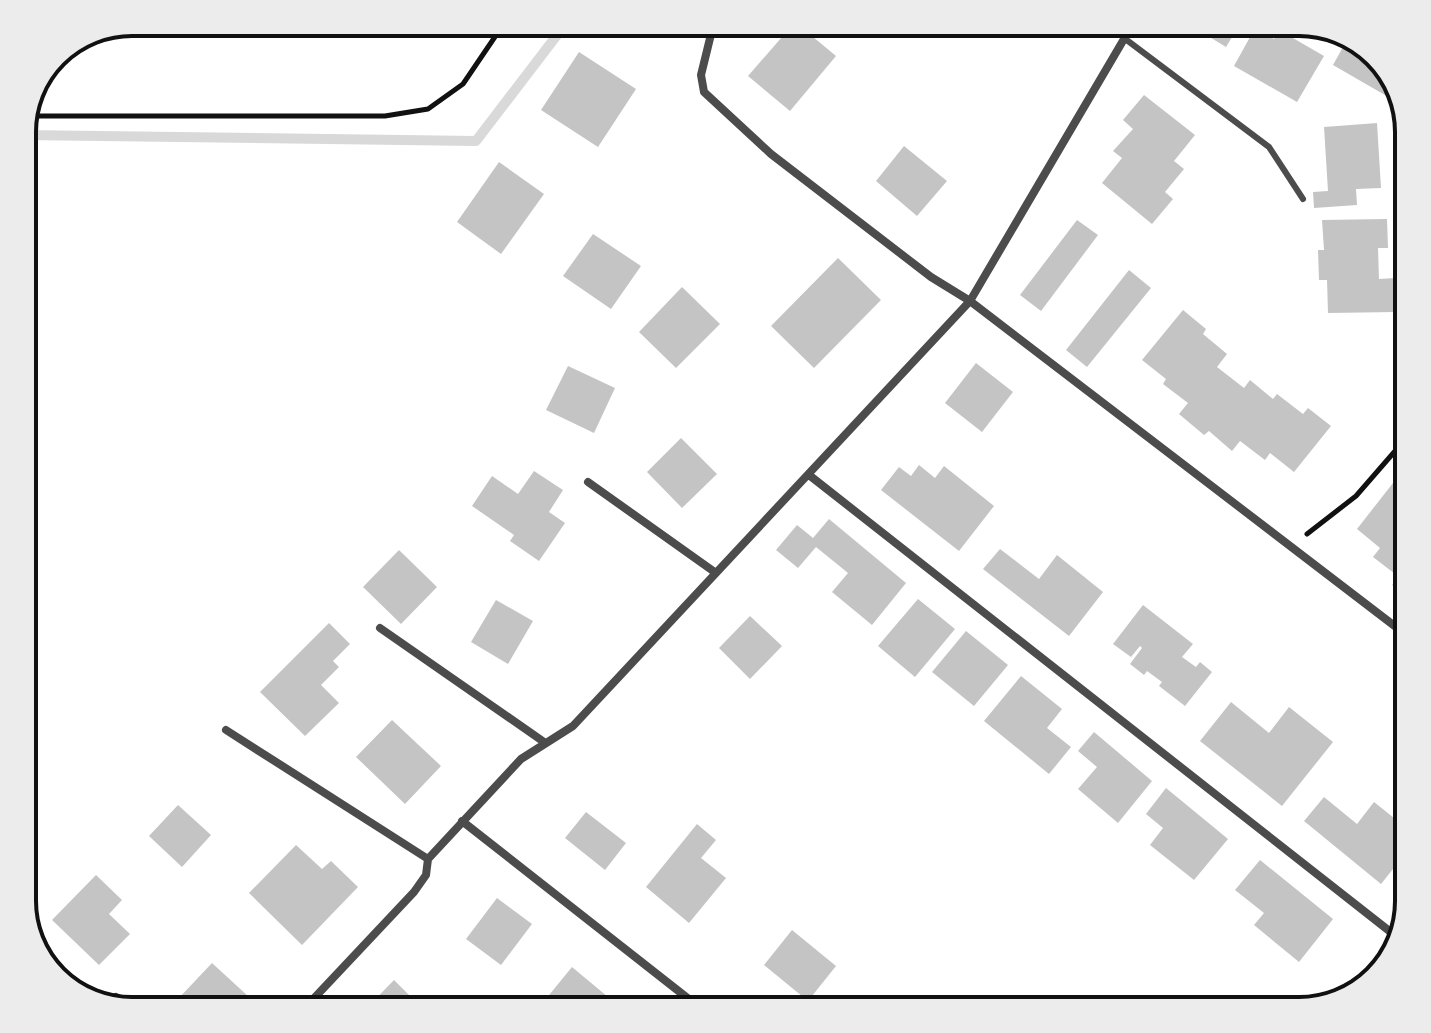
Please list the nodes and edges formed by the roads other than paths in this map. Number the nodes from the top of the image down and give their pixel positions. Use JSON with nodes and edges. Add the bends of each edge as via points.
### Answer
{"nodes":[{"id":1,"x":711,"y":36,"type":"edge"},
{"id":2,"x":1124,"y":38,"type":"joint"},
{"id":3,"x":1303,"y":199,"type":"dead end"},
{"id":4,"x":970,"y":301,"type":"junction"},
{"id":5,"x":809,"y":475,"type":"junction"},
{"id":6,"x":588,"y":482,"type":"dead end"},
{"id":7,"x":716,"y":573,"type":"junction"},
{"id":8,"x":1395,"y":626,"type":"edge"},
{"id":9,"x":380,"y":628,"type":"dead end"},
{"id":10,"x":226,"y":730,"type":"dead end"},
{"id":11,"x":544,"y":742,"type":"junction"},
{"id":12,"x":462,"y":821,"type":"junction"},
{"id":13,"x":428,"y":859,"type":"junction"},
{"id":14,"x":1390,"y":932,"type":"edge"},
{"id":15,"x":315,"y":997,"type":"edge"},
{"id":16,"x":686,"y":997,"type":"edge"}],
"edges":[{"from":1,"to":4,"type":"street","via":[[701,75],[704,92],[771,154]]},
{"from":2,"to":3,"type":"lane","via":[[1269,147]]},
{"from":2,"to":4,"type":"street"},
{"from":4,"to":5,"type":"street"},
{"from":4,"to":8,"type":"street"},
{"from":5,"to":7,"type":"street"},
{"from":5,"to":14,"type":"street"},
{"from":6,"to":7,"type":"street"},
{"from":7,"to":11,"type":"street","via":[[573,726]]},
{"from":9,"to":11,"type":"street"},
{"from":10,"to":13,"type":"street"},
{"from":11,"to":12,"type":"street"},
{"from":12,"to":13,"type":"street"},
{"from":12,"to":16,"type":"street"},
{"from":13,"to":15,"type":"street","via":[[426,875],[414,892]]}]}
